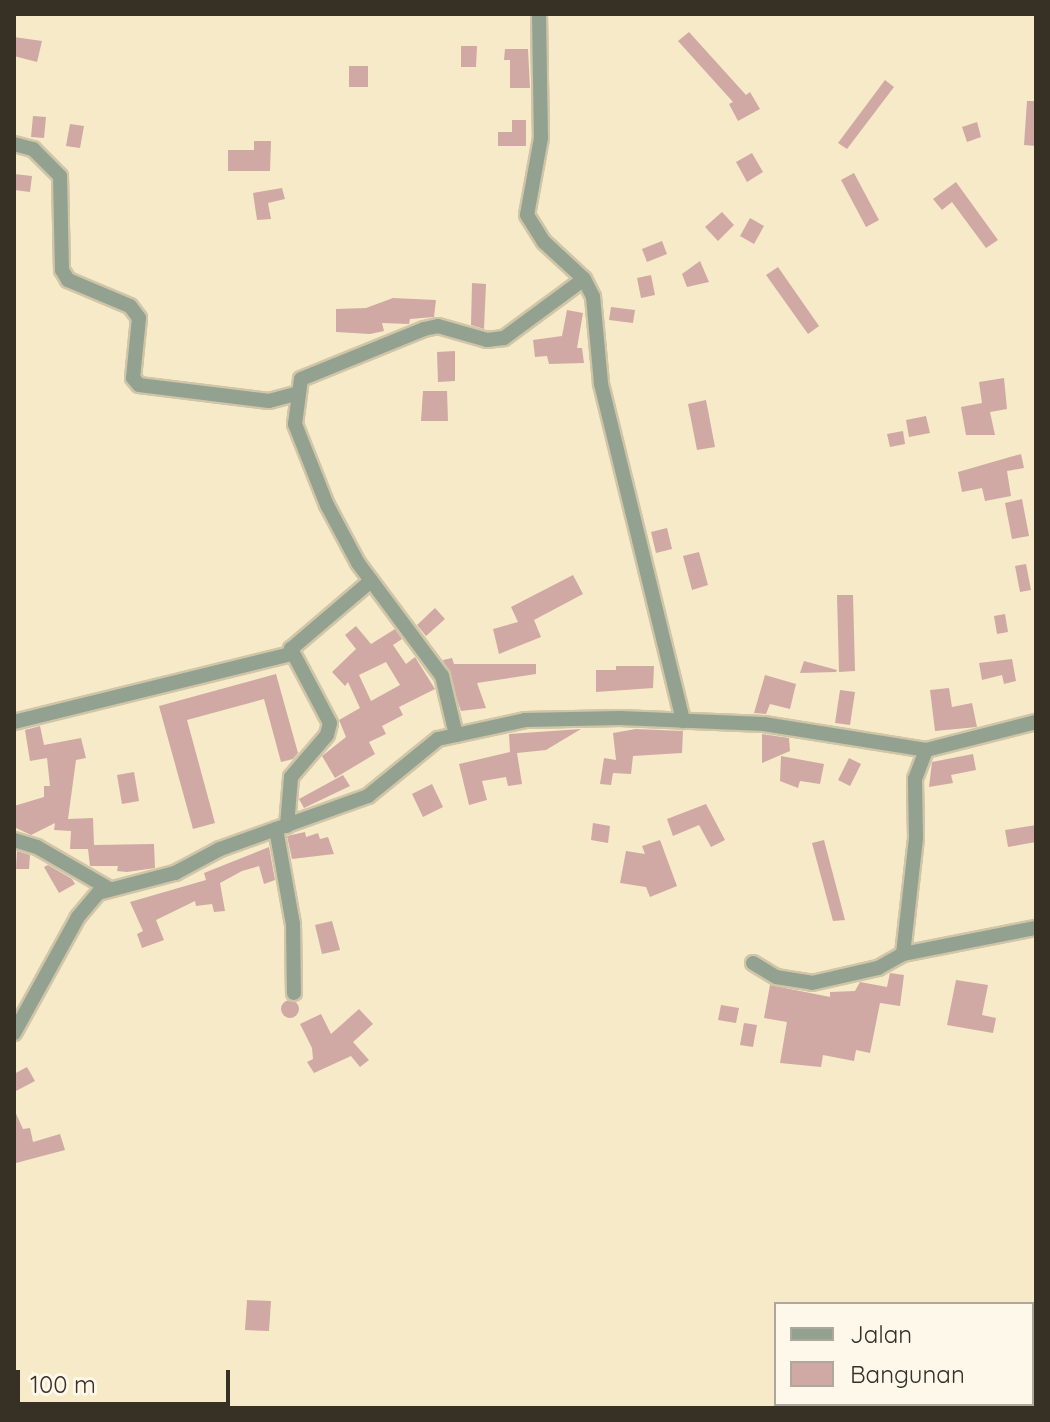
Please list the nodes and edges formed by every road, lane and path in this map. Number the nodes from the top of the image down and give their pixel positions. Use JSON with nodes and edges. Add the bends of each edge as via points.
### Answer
{"nodes":[{"id":1,"x":539,"y":14,"type":"edge"},
{"id":2,"x":14,"y":144,"type":"edge"},
{"id":3,"x":584,"y":279,"type":"junction"},
{"id":4,"x":299,"y":393,"type":"junction"},
{"id":5,"x":371,"y":581,"type":"junction"},
{"id":6,"x":291,"y":654,"type":"junction"},
{"id":7,"x":683,"y":721,"type":"junction"},
{"id":8,"x":14,"y":722,"type":"edge"},
{"id":9,"x":1036,"y":722,"type":"edge"},
{"id":10,"x":456,"y":735,"type":"junction"},
{"id":11,"x":926,"y":750,"type":"junction"},
{"id":12,"x":282,"y":827,"type":"junction"},
{"id":13,"x":14,"y":840,"type":"edge"},
{"id":14,"x":108,"y":888,"type":"junction"},
{"id":15,"x":1036,"y":928,"type":"edge"},
{"id":16,"x":903,"y":954,"type":"junction"},
{"id":17,"x":753,"y":963,"type":"dead end"},
{"id":18,"x":294,"y":993,"type":"dead end"},
{"id":19,"x":14,"y":1033,"type":"edge"}],
"edges":[{"from":1,"to":3,"type":"street","via":[[541,138],[527,215],[544,242]]},
{"from":2,"to":4,"type":"street","via":[[33,149],[60,176],[62,270],[68,280],[130,306],[139,318],[133,378],[139,385],[269,401]]},
{"from":3,"to":4,"type":"street","via":[[504,338],[487,340],[438,326],[424,329],[314,372],[301,379]]},
{"from":3,"to":7,"type":"street","via":[[593,297],[601,384]]},
{"from":4,"to":5,"type":"street","via":[[295,424],[302,447],[347,547]]},
{"from":5,"to":6,"type":"street","via":[[293,645]]},
{"from":5,"to":10,"type":"street","via":[[442,676]]},
{"from":6,"to":8,"type":"street"},
{"from":6,"to":12,"type":"street","via":[[330,729],[291,777]]},
{"from":7,"to":10,"type":"street","via":[[552,717]]},
{"from":7,"to":11,"type":"street","via":[[764,724]]},
{"from":9,"to":11,"type":"street"},
{"from":10,"to":12,"type":"street","via":[[427,744],[368,796]]},
{"from":11,"to":16,"type":"street","via":[[915,779],[916,838]]},
{"from":12,"to":14,"type":"street","via":[[175,873]]},
{"from":12,"to":18,"type":"street"},
{"from":13,"to":14,"type":"street","via":[[37,847]]},
{"from":14,"to":19,"type":"street","via":[[90,899],[78,917]]},
{"from":15,"to":16,"type":"street"},
{"from":16,"to":17,"type":"street","via":[[878,968],[812,983],[776,977]]}]}
